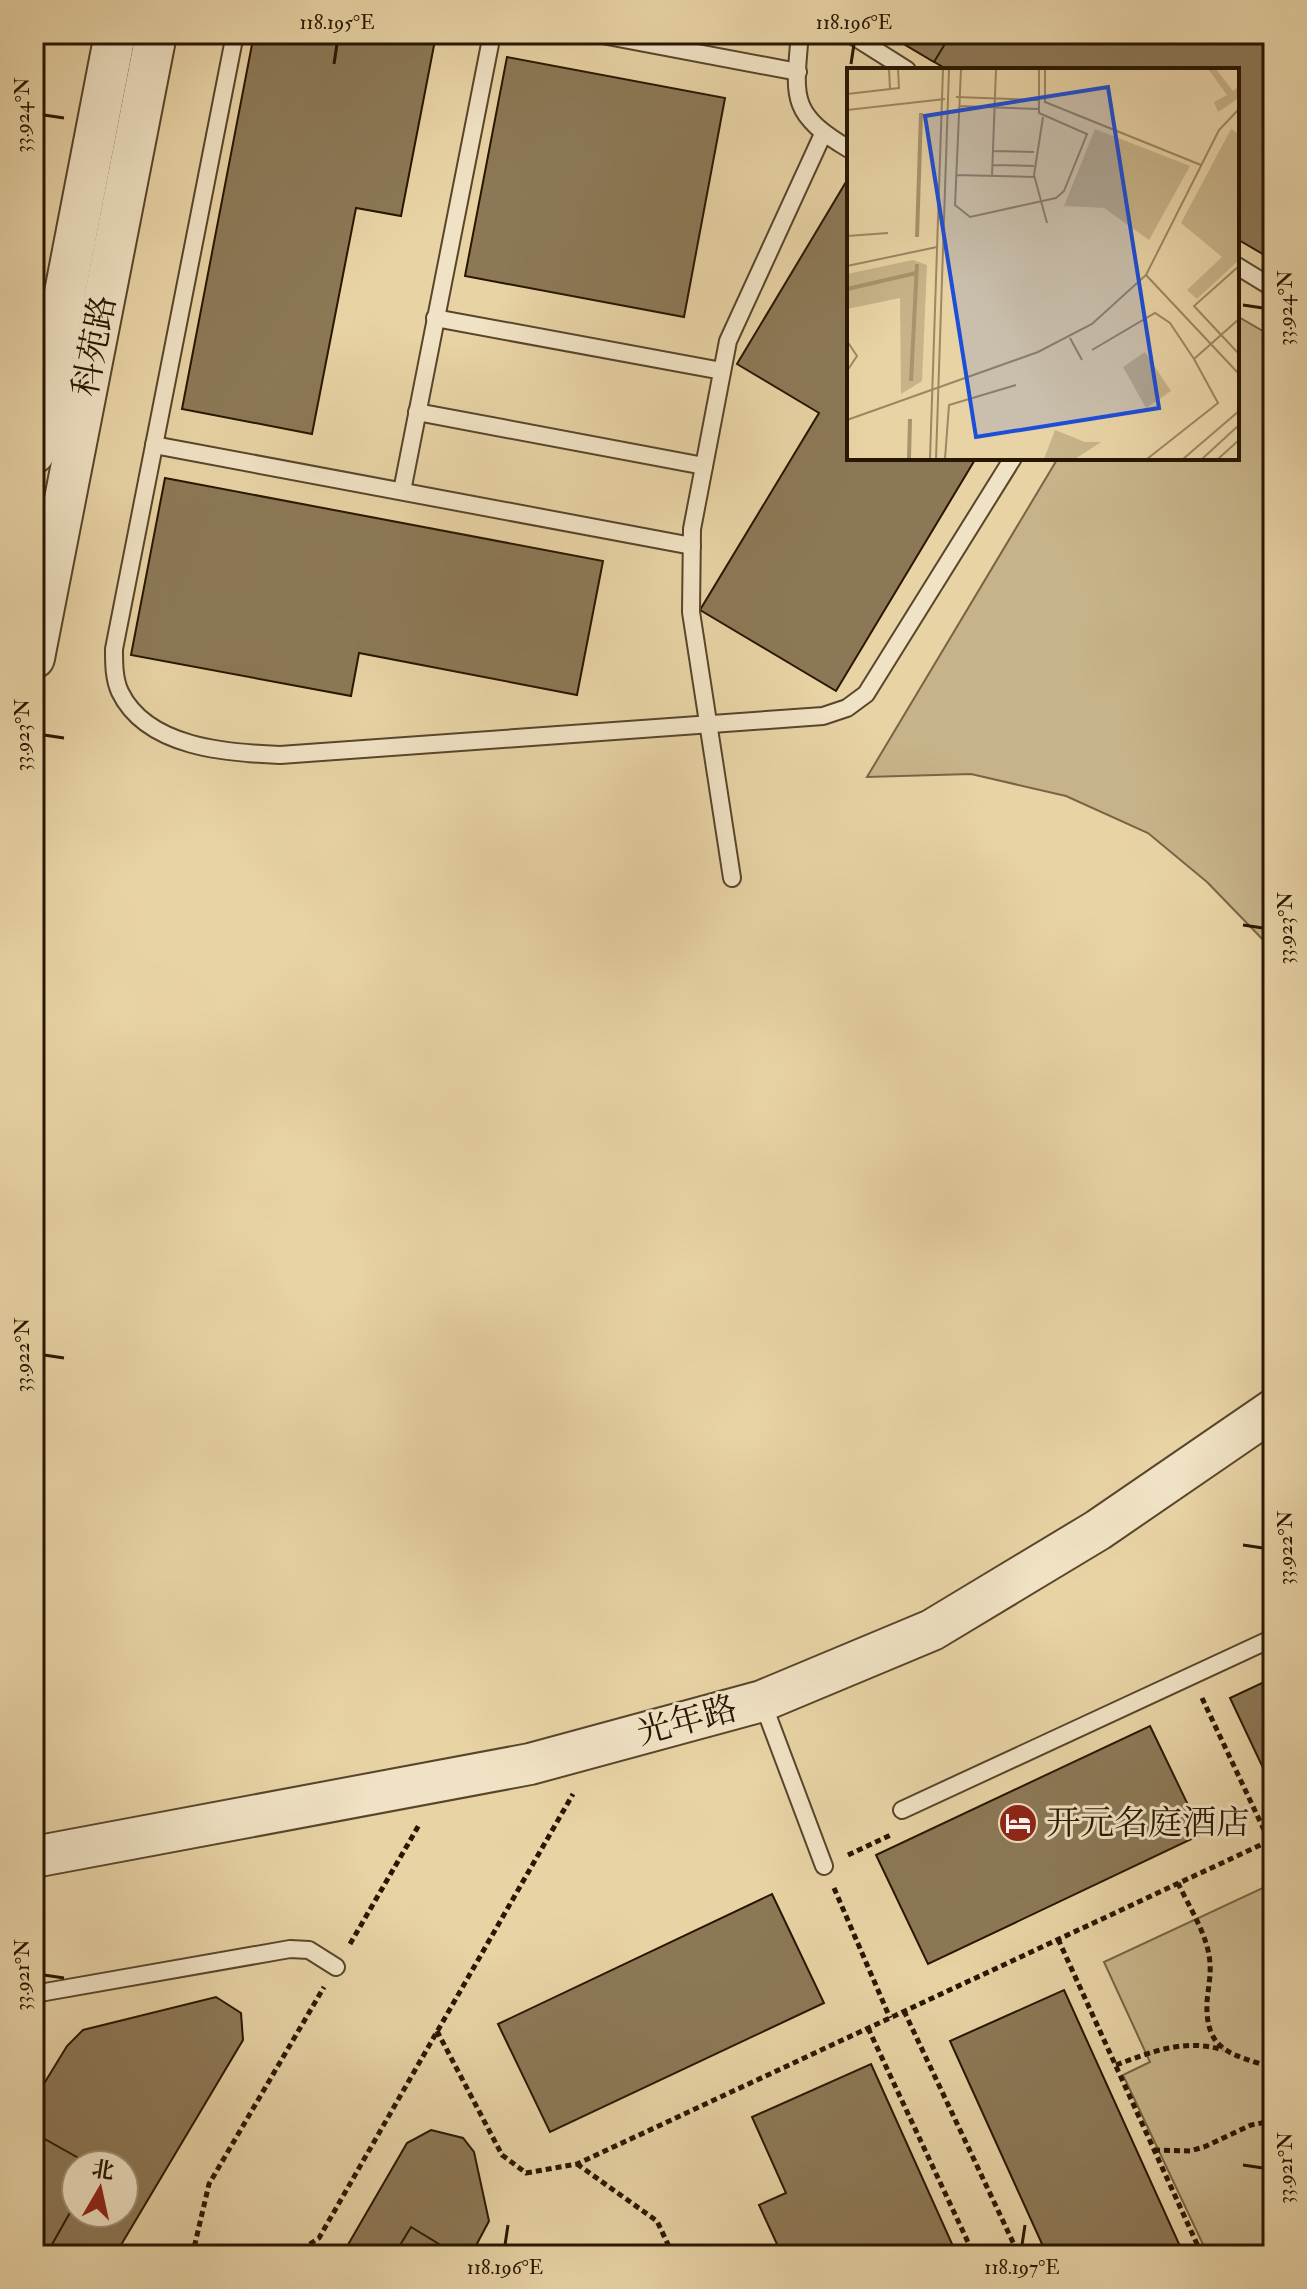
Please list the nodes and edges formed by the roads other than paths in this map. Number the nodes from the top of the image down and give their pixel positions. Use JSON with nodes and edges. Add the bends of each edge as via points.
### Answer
{"nodes":[{"id":1,"x":115,"y":34,"type":"edge"},
{"id":2,"x":156,"y":34,"type":"edge"},
{"id":3,"x":235,"y":34,"type":"edge"},
{"id":4,"x":492,"y":34,"type":"edge"},
{"id":5,"x":597,"y":34,"type":"edge"},
{"id":6,"x":800,"y":34,"type":"edge"},
{"id":7,"x":850,"y":34,"type":"edge"},
{"id":8,"x":904,"y":68,"type":"edge"},
{"id":9,"x":798,"y":72,"type":"junction"},
{"id":10,"x":823,"y":134,"type":"junction"},
{"id":11,"x":847,"y":148,"type":"edge"},
{"id":12,"x":1239,"y":267,"type":"edge"},
{"id":13,"x":1273,"y":288,"type":"edge"},
{"id":14,"x":435,"y":318,"type":"junction"},
{"id":15,"x":722,"y":371,"type":"junction"},
{"id":16,"x":417,"y":412,"type":"junction"},
{"id":17,"x":154,"y":445,"type":"junction"},
{"id":18,"x":34,"y":453,"type":"edge"},
{"id":19,"x":1012,"y":460,"type":"edge"},
{"id":20,"x":704,"y":466,"type":"junction"},
{"id":21,"x":402,"y":491,"type":"junction"},
{"id":22,"x":692,"y":546,"type":"junction"},
{"id":23,"x":34,"y":658,"type":"edge"},
{"id":24,"x":709,"y":724,"type":"junction"},
{"id":25,"x":732,"y":878,"type":"dead end"},
{"id":26,"x":1273,"y":1410,"type":"edge"},
{"id":27,"x":1273,"y":1638,"type":"edge"},
{"id":28,"x":762,"y":1701,"type":"junction"},
{"id":29,"x":902,"y":1810,"type":"road end"},
{"id":30,"x":34,"y":1857,"type":"edge"},
{"id":31,"x":824,"y":1866,"type":"road end"},
{"id":32,"x":336,"y":1967,"type":"road end"},
{"id":33,"x":34,"y":1994,"type":"edge"}],
"edges":[{"from":1,"to":18,"type":"street","name":"科苑路"},
{"from":2,"to":23,"type":"street","name":"科苑路"},
{"from":3,"to":17,"type":"lane"},
{"from":4,"to":14,"type":"lane"},
{"from":5,"to":9,"type":"lane"},
{"from":6,"to":9,"type":"lane"},
{"from":7,"to":8,"type":"lane"},
{"from":9,"to":10,"type":"lane","via":[[799,103]]},
{"from":10,"to":11,"type":"lane"},
{"from":10,"to":15,"type":"lane","via":[[733,326]]},
{"from":12,"to":13,"type":"lane"},
{"from":14,"to":15,"type":"lane"},
{"from":14,"to":16,"type":"lane"},
{"from":15,"to":20,"type":"lane"},
{"from":16,"to":20,"type":"lane"},
{"from":16,"to":21,"type":"lane"},
{"from":17,"to":21,"type":"lane"},
{"from":17,"to":24,"type":"lane","via":[[114,671],[120,692],[134,711],[178,739],[201,748],[280,755]]},
{"from":19,"to":24,"type":"lane","via":[[866,694],[823,716]]},
{"from":20,"to":22,"type":"lane"},
{"from":21,"to":22,"type":"lane"},
{"from":22,"to":24,"type":"lane","via":[[691,612]]},
{"from":24,"to":25,"type":"lane"},
{"from":26,"to":28,"type":"street","name":"光年路","via":[[1098,1530],[932,1630]]},
{"from":27,"to":29,"type":"lane"},
{"from":28,"to":30,"type":"street","name":"光年路","via":[[530,1764]]},
{"from":28,"to":31,"type":"lane"},
{"from":32,"to":33,"type":"lane","via":[[309,1950],[290,1949]]}]}
